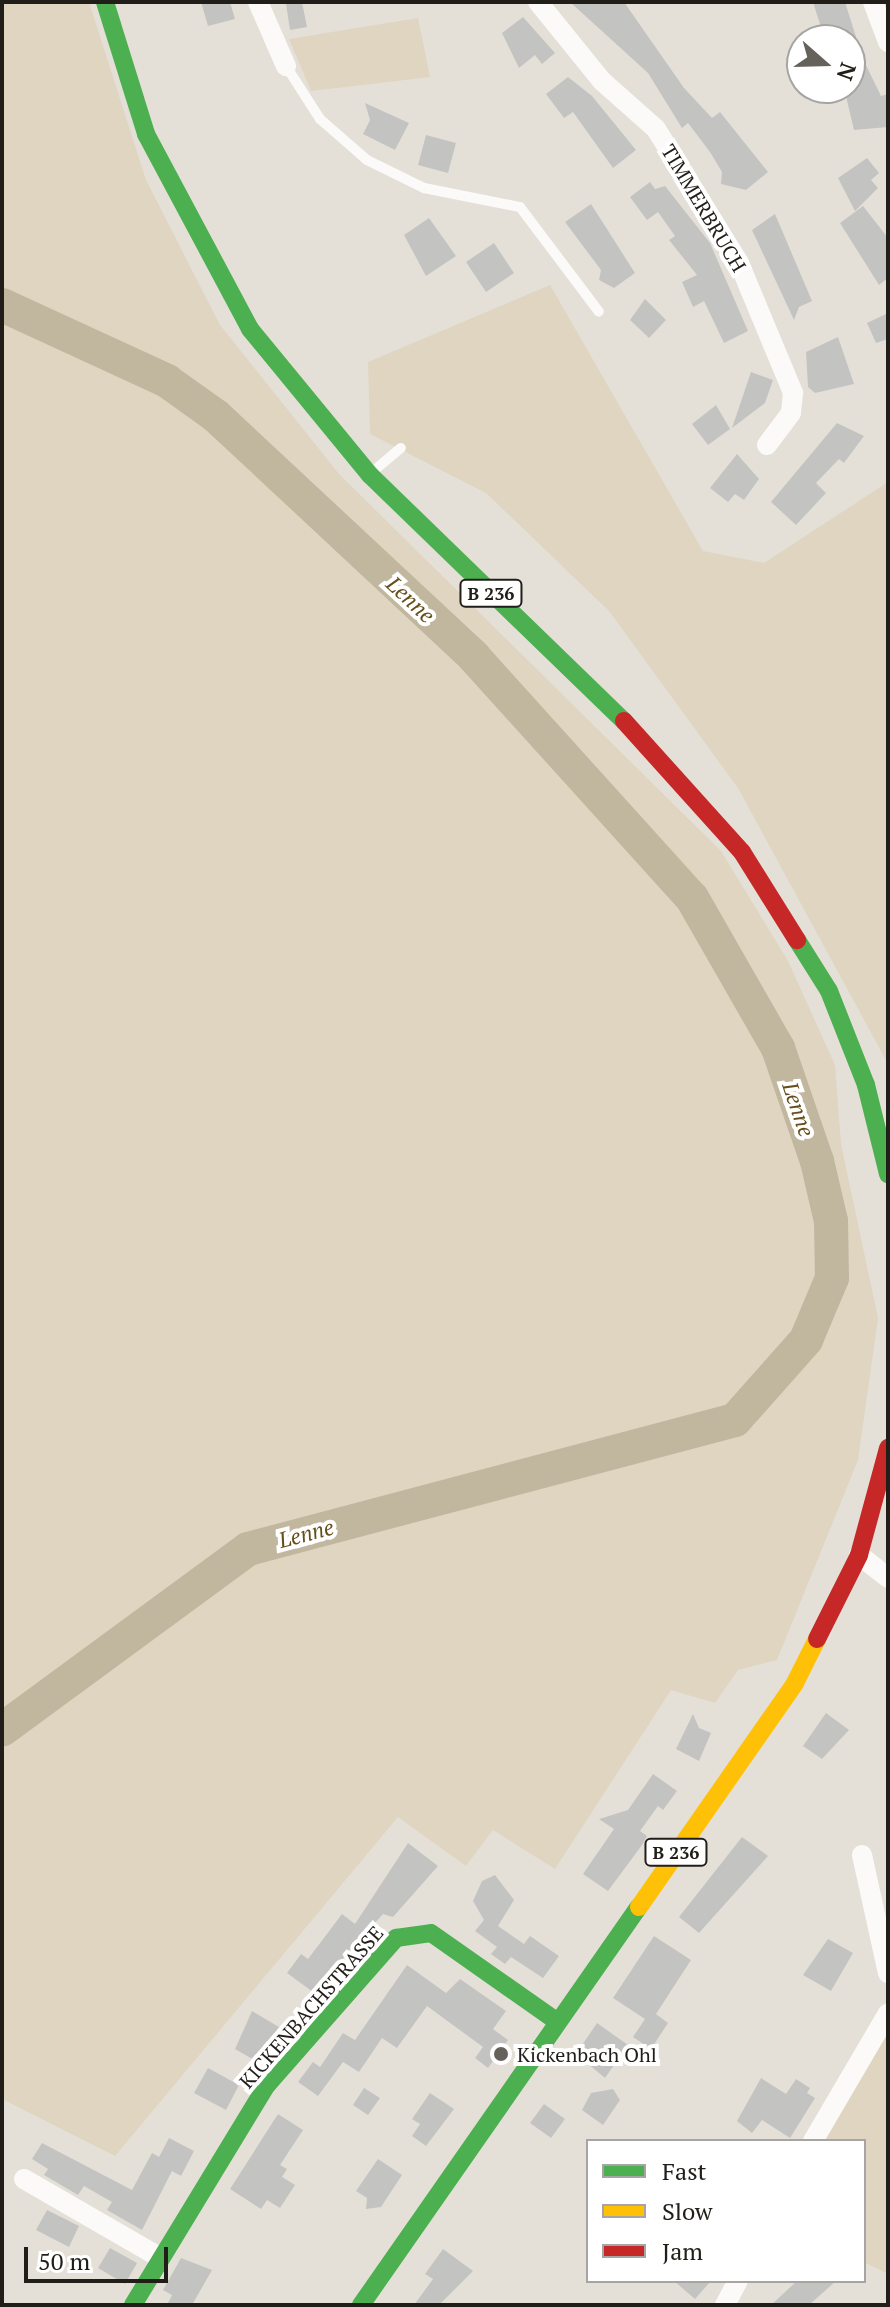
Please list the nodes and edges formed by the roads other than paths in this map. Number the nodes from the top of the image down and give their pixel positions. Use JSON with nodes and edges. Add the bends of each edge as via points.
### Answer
{"nodes":[{"id":1,"x":105,"y":2,"type":"edge"},
{"id":2,"x":258,"y":2,"type":"edge"},
{"id":3,"x":538,"y":2,"type":"edge"},
{"id":4,"x":873,"y":2,"type":"edge"},
{"id":5,"x":888,"y":42,"type":"edge"},
{"id":6,"x":286,"y":66,"type":"joint"},
{"id":7,"x":599,"y":312,"type":"dead end"},
{"id":8,"x":767,"y":445,"type":"dead end"},
{"id":9,"x":401,"y":448,"type":"dead end"},
{"id":10,"x":370,"y":475,"type":"junction"},
{"id":11,"x":888,"y":1174,"type":"edge"},
{"id":12,"x":888,"y":1448,"type":"edge"},
{"id":13,"x":859,"y":1555,"type":"junction"},
{"id":14,"x":888,"y":1578,"type":"edge"},
{"id":15,"x":862,"y":1855,"type":"dead end"},
{"id":16,"x":888,"y":1973,"type":"edge"},
{"id":17,"x":888,"y":2013,"type":"edge"},
{"id":18,"x":556,"y":2021,"type":"junction"},
{"id":19,"x":814,"y":2139,"type":"edge"},
{"id":20,"x":24,"y":2179,"type":"dead end"},
{"id":21,"x":159,"y":2257,"type":"junction"},
{"id":22,"x":737,"y":2283,"type":"edge"},
{"id":23,"x":133,"y":2305,"type":"edge"},
{"id":24,"x":361,"y":2305,"type":"edge"},
{"id":25,"x":725,"y":2305,"type":"edge"}],
"edges":[{"from":1,"to":10,"type":"main road","number":"B 236","via":[[146,134],[198,243],[282,373]]},
{"from":2,"to":6,"type":"street"},
{"from":3,"to":8,"type":"street","name":"TIMMERBRUCH","via":[[602,81],[656,129],[739,263],[793,393],[791,413]]},
{"from":4,"to":5,"type":"street"},
{"from":6,"to":7,"type":"lane","via":[[320,119],[367,160],[437,192],[520,207]]},
{"from":9,"to":10,"type":"lane"},
{"from":10,"to":11,"type":"main road","number":"B 236","via":[[664,760],[742,852],[829,991],[866,1085]]},
{"from":12,"to":13,"type":"main road","number":"B 236"},
{"from":13,"to":14,"type":"street"},
{"from":13,"to":18,"type":"main road","number":"B 236","via":[[795,1683]]},
{"from":15,"to":16,"type":"street"},
{"from":17,"to":19,"type":"street"},
{"from":18,"to":21,"type":"main road","name":"KICKENBACHSTRASSE","via":[[431,1933],[396,1938],[267,2085]]},
{"from":18,"to":24,"type":"main road","number":"B 236"},
{"from":20,"to":21,"type":"street"},
{"from":21,"to":23,"type":"main road","name":"KICKENBACHSTRASSE"},
{"from":22,"to":25,"type":"street"}]}
